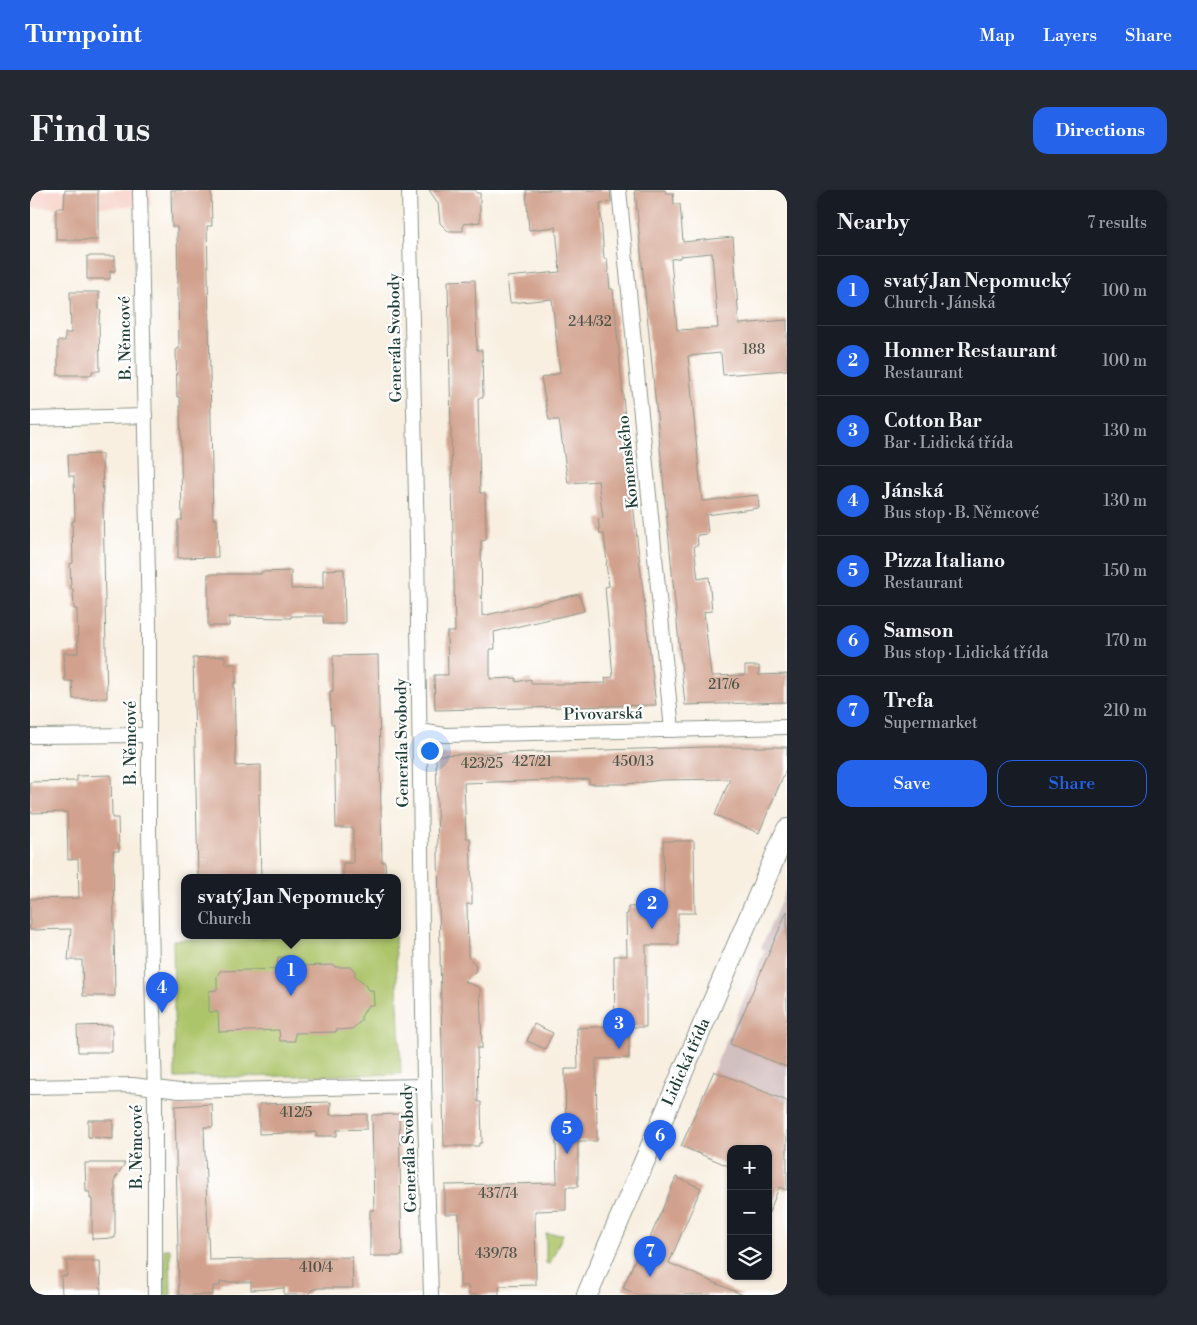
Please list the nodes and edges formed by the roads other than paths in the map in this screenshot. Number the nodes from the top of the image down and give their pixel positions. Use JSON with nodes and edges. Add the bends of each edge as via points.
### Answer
{"nodes":[{"id":1,"x":140,"y":190,"type":"edge"},
{"id":2,"x":409,"y":190,"type":"edge"},
{"id":3,"x":619,"y":190,"type":"edge"},
{"id":4,"x":145,"y":416,"type":"junction"},
{"id":5,"x":30,"y":419,"type":"edge"},
{"id":6,"x":787,"y":727,"type":"edge"},
{"id":7,"x":672,"y":730,"type":"junction"},
{"id":8,"x":420,"y":731,"type":"junction"},
{"id":9,"x":148,"y":735,"type":"junction"},
{"id":10,"x":30,"y":736,"type":"edge"},
{"id":11,"x":787,"y":829,"type":"edge"},
{"id":12,"x":424,"y":1086,"type":"junction"},
{"id":13,"x":30,"y":1088,"type":"edge"},
{"id":14,"x":155,"y":1088,"type":"junction"},
{"id":15,"x":155,"y":1295,"type":"edge"},
{"id":16,"x":431,"y":1295,"type":"edge"},
{"id":17,"x":587,"y":1295,"type":"edge"}],
"edges":[{"from":1,"to":4,"type":"street","name":"B. Němcové"},
{"from":2,"to":8,"type":"street","name":"Generála Svobody"},
{"from":3,"to":7,"type":"street","name":"Komenského"},
{"from":4,"to":5,"type":"street"},
{"from":4,"to":9,"type":"street","name":"B. Němcové"},
{"from":6,"to":7,"type":"street","name":"Pivovarská"},
{"from":7,"to":8,"type":"street","name":"Pivovarská","via":[[445,735]]},
{"from":8,"to":12,"type":"street","name":"Generála Svobody"},
{"from":9,"to":10,"type":"street"},
{"from":9,"to":14,"type":"street","name":"B. Němcové"},
{"from":11,"to":17,"type":"street","name":"Lidická třída"},
{"from":12,"to":14,"type":"street","via":[[179,1092]]},
{"from":12,"to":16,"type":"street","name":"Generála Svobody"},
{"from":13,"to":14,"type":"street","via":[[133,1085]]},
{"from":14,"to":15,"type":"street","name":"B. Němcové"}]}
